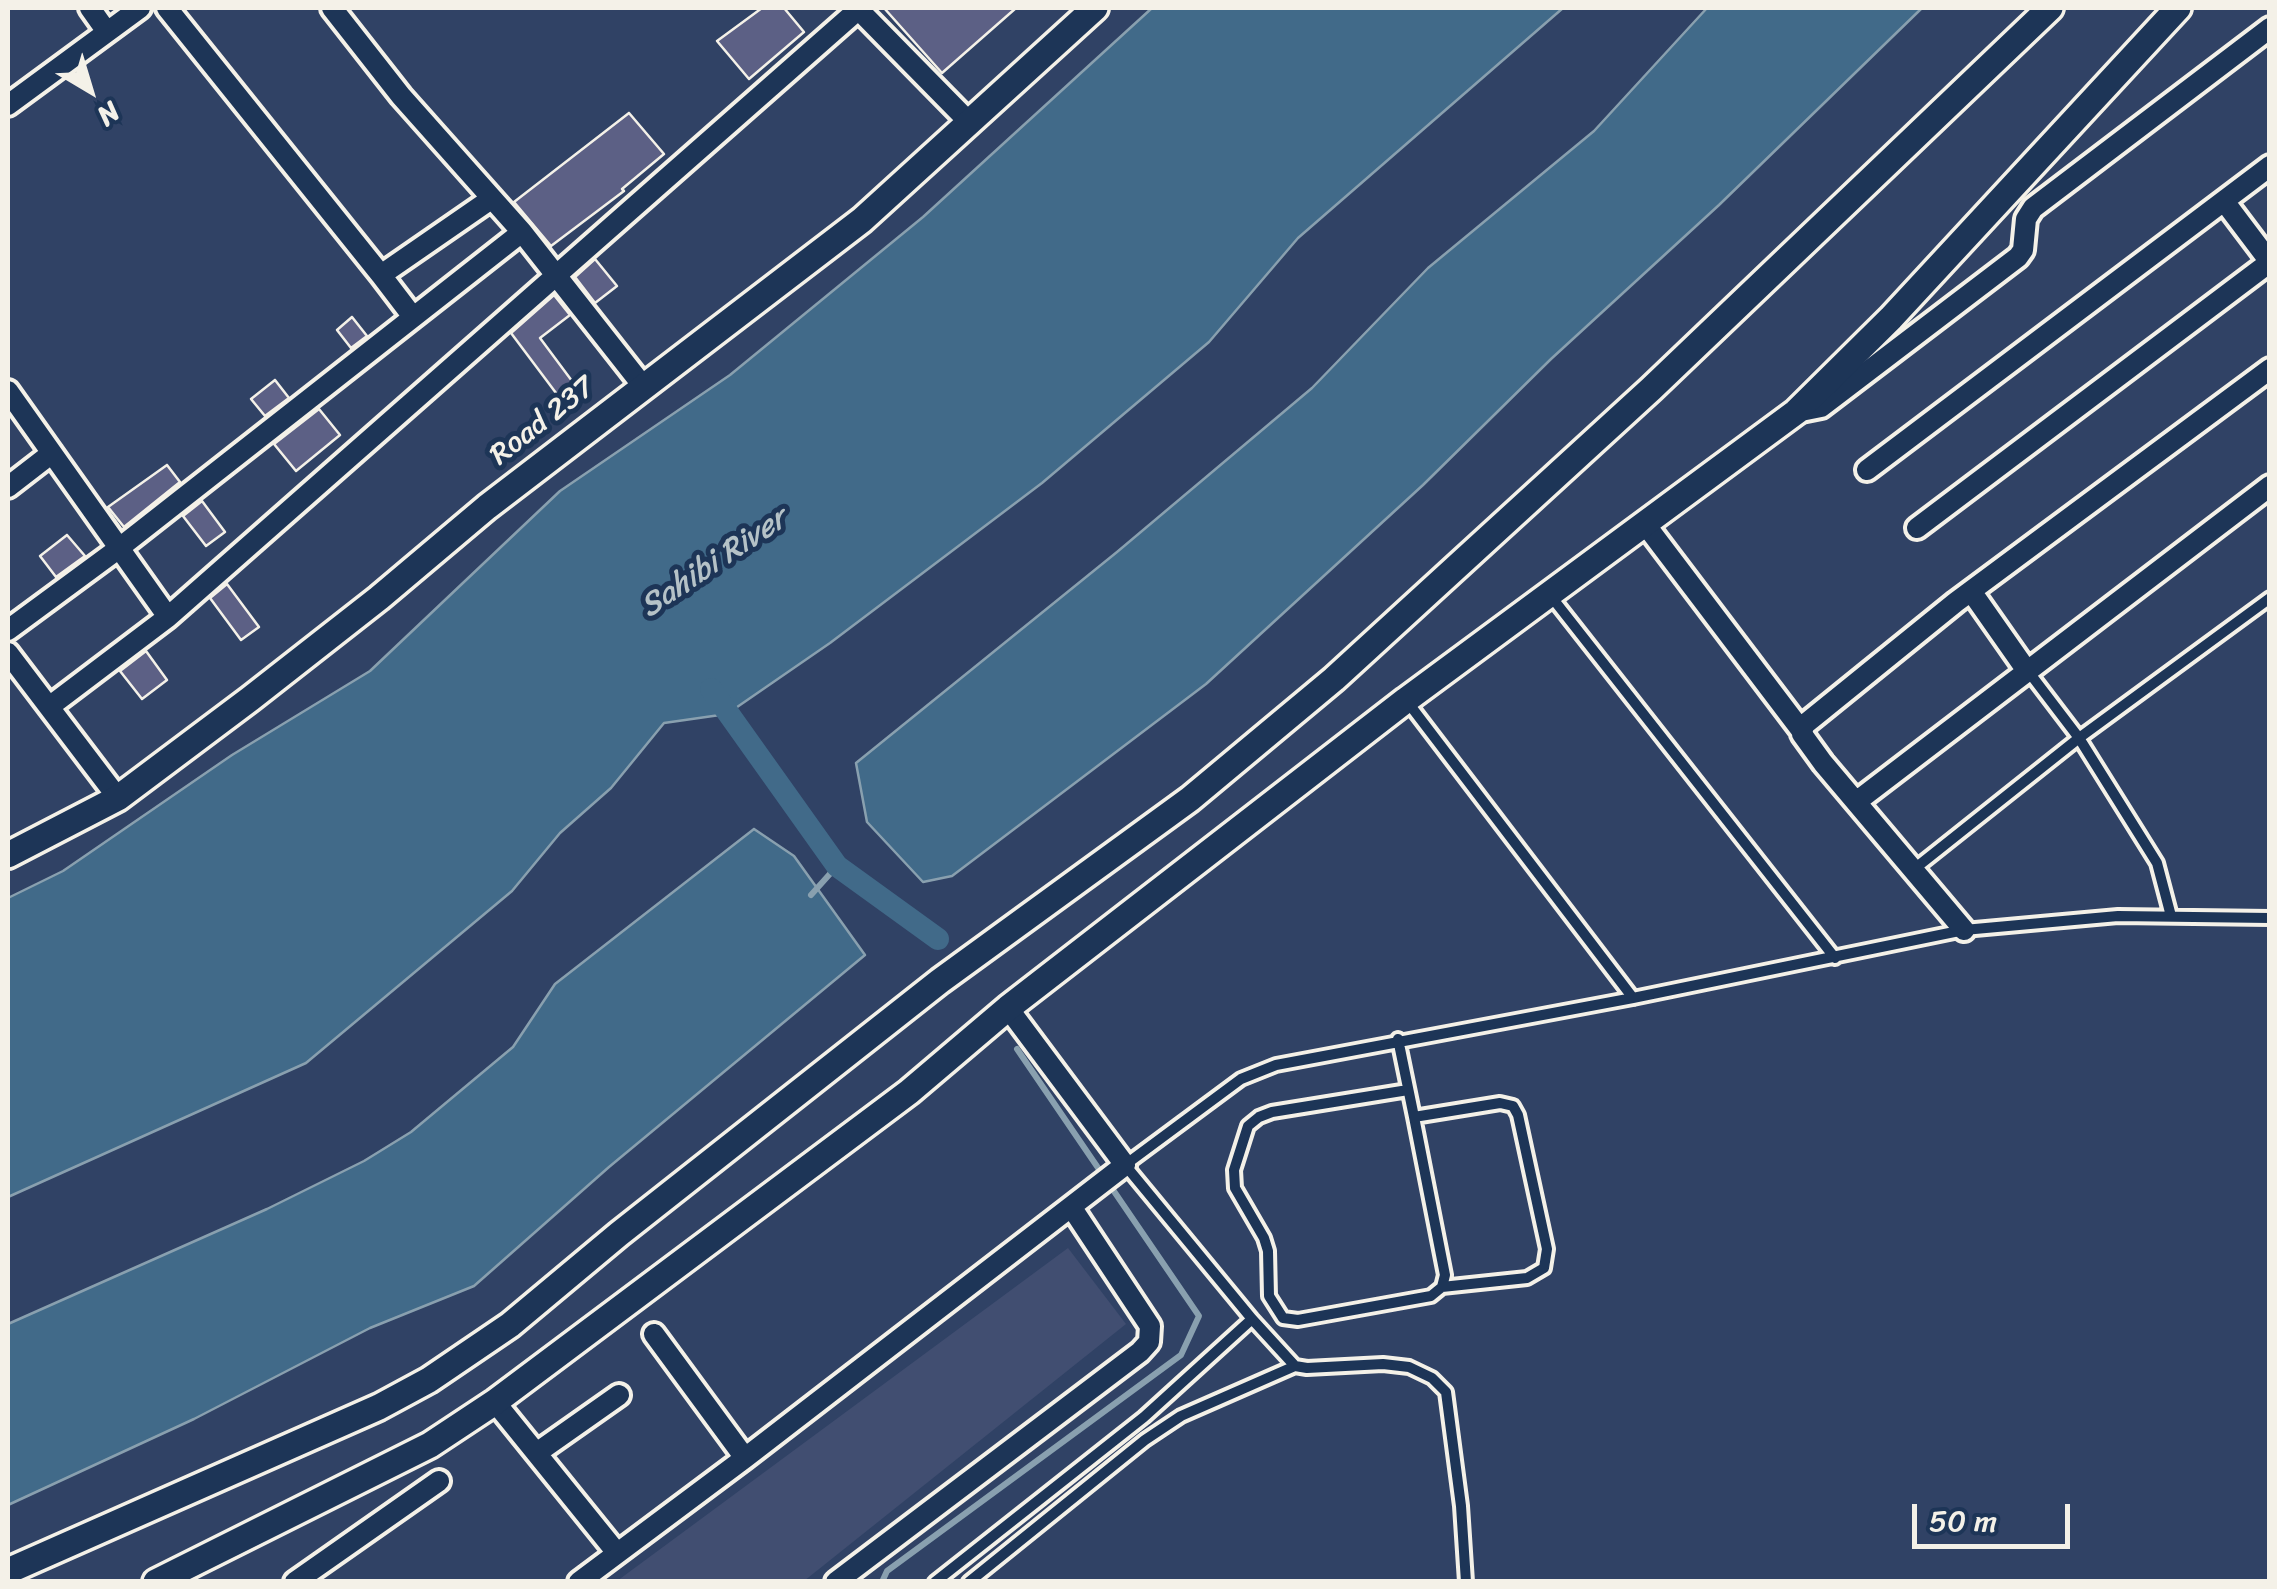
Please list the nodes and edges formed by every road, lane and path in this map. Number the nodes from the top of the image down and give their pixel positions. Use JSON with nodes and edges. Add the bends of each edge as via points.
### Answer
{"nodes":[{"id":1,"x":90,"y":8,"type":"edge"},
{"id":2,"x":140,"y":8,"type":"edge"},
{"id":3,"x":167,"y":8,"type":"edge"},
{"id":4,"x":332,"y":8,"type":"edge"},
{"id":5,"x":859,"y":8,"type":"edge"},
{"id":6,"x":1095,"y":8,"type":"edge"},
{"id":7,"x":2050,"y":8,"type":"edge"},
{"id":8,"x":2178,"y":8,"type":"edge"},
{"id":9,"x":2270,"y":28,"type":"edge"},
{"id":10,"x":107,"y":32,"type":"junction"},
{"id":11,"x":8,"y":105,"type":"edge"},
{"id":12,"x":968,"y":122,"type":"junction"},
{"id":13,"x":2270,"y":166,"type":"edge"},
{"id":14,"x":491,"y":200,"type":"junction"},
{"id":15,"x":2224,"y":201,"type":"junction"},
{"id":16,"x":522,"y":232,"type":"junction"},
{"id":17,"x":2270,"y":262,"type":"edge"},
{"id":18,"x":555,"y":274,"type":"junction"},
{"id":19,"x":381,"y":275,"type":"junction"},
{"id":20,"x":413,"y":317,"type":"junction"},
{"id":21,"x":2270,"y":369,"type":"edge"},
{"id":22,"x":643,"y":386,"type":"junction"},
{"id":23,"x":8,"y":391,"type":"edge"},
{"id":24,"x":1796,"y":412,"type":"junction"},
{"id":25,"x":52,"y":453,"type":"junction"},
{"id":26,"x":1867,"y":470,"type":"dead end"},
{"id":27,"x":2270,"y":486,"type":"edge"},
{"id":28,"x":8,"y":487,"type":"edge"},
{"id":29,"x":1645,"y":524,"type":"junction"},
{"id":30,"x":1916,"y":528,"type":"dead end"},
{"id":31,"x":118,"y":549,"type":"junction"},
{"id":32,"x":1971,"y":591,"type":"junction"},
{"id":33,"x":1549,"y":594,"type":"junction"},
{"id":34,"x":2270,"y":598,"type":"edge"},
{"id":35,"x":168,"y":617,"type":"junction"},
{"id":36,"x":8,"y":630,"type":"edge"},
{"id":37,"x":8,"y":654,"type":"edge"},
{"id":38,"x":2027,"y":671,"type":"junction"},
{"id":39,"x":1406,"y":700,"type":"junction"},
{"id":40,"x":49,"y":707,"type":"junction"},
{"id":41,"x":1801,"y":730,"type":"junction"},
{"id":42,"x":2078,"y":738,"type":"junction"},
{"id":43,"x":118,"y":798,"type":"junction"},
{"id":44,"x":1856,"y":802,"type":"junction"},
{"id":45,"x":8,"y":856,"type":"edge"},
{"id":46,"x":1913,"y":870,"type":"junction"},
{"id":47,"x":2171,"y":916,"type":"junction"},
{"id":48,"x":2270,"y":918,"type":"edge"},
{"id":49,"x":1964,"y":930,"type":"junction"},
{"id":50,"x":1835,"y":958,"type":"junction"},
{"id":51,"x":1633,"y":998,"type":"junction"},
{"id":52,"x":1008,"y":1008,"type":"junction"},
{"id":53,"x":1398,"y":1040,"type":"junction"},
{"id":54,"x":1408,"y":1090,"type":"junction"},
{"id":55,"x":1414,"y":1117,"type":"junction"},
{"id":56,"x":1117,"y":1171,"type":"junction"},
{"id":57,"x":1078,"y":1203,"type":"junction"},
{"id":58,"x":1442,"y":1288,"type":"junction"},
{"id":59,"x":1252,"y":1319,"type":"junction"},
{"id":60,"x":654,"y":1334,"type":"dead end"},
{"id":61,"x":1295,"y":1366,"type":"junction"},
{"id":62,"x":618,"y":1395,"type":"dead end"},
{"id":63,"x":494,"y":1402,"type":"junction"},
{"id":64,"x":538,"y":1452,"type":"junction"},
{"id":65,"x":745,"y":1458,"type":"junction"},
{"id":66,"x":440,"y":1481,"type":"dead end"},
{"id":67,"x":617,"y":1553,"type":"junction"},
{"id":68,"x":8,"y":1571,"type":"edge"},
{"id":69,"x":156,"y":1582,"type":"edge"},
{"id":70,"x":295,"y":1582,"type":"edge"},
{"id":71,"x":579,"y":1582,"type":"edge"},
{"id":72,"x":836,"y":1582,"type":"edge"},
{"id":73,"x":935,"y":1582,"type":"edge"},
{"id":74,"x":969,"y":1582,"type":"edge"},
{"id":75,"x":1466,"y":1582,"type":"edge"}],
"edges":[{"from":1,"to":10,"type":"street"},
{"from":2,"to":10,"type":"street"},
{"from":3,"to":19,"type":"street"},
{"from":4,"to":14,"type":"street"},
{"from":5,"to":12,"type":"street"},
{"from":5,"to":18,"type":"street"},
{"from":6,"to":12,"type":"street","name":"Road 237"},
{"from":7,"to":68,"type":"street","via":[[1652,389],[1334,679],[1190,800],[940,981],[510,1325],[379,1407]]},
{"from":8,"to":24,"type":"street"},
{"from":9,"to":24,"type":"street","via":[[2033,208],[2018,257],[1822,407]]},
{"from":10,"to":11,"type":"street"},
{"from":12,"to":22,"type":"street","name":"Road 237","via":[[862,220]]},
{"from":13,"to":15,"type":"street"},
{"from":14,"to":16,"type":"street"},
{"from":14,"to":19,"type":"street"},
{"from":15,"to":17,"type":"street"},
{"from":15,"to":26,"type":"street"},
{"from":16,"to":18,"type":"street"},
{"from":16,"to":20,"type":"street"},
{"from":17,"to":30,"type":"street"},
{"from":18,"to":22,"type":"street"},
{"from":18,"to":35,"type":"street"},
{"from":19,"to":20,"type":"street"},
{"from":20,"to":31,"type":"street"},
{"from":21,"to":32,"type":"street"},
{"from":22,"to":43,"type":"street","name":"Road 237"},
{"from":23,"to":25,"type":"street"},
{"from":24,"to":29,"type":"street"},
{"from":25,"to":28,"type":"street"},
{"from":25,"to":31,"type":"street"},
{"from":27,"to":38,"type":"street"},
{"from":29,"to":33,"type":"street"},
{"from":29,"to":41,"type":"street"},
{"from":31,"to":35,"type":"street"},
{"from":31,"to":36,"type":"street"},
{"from":32,"to":38,"type":"street"},
{"from":32,"to":41,"type":"street"},
{"from":33,"to":39,"type":"street"},
{"from":33,"to":50,"type":"lane"},
{"from":34,"to":42,"type":"lane"},
{"from":35,"to":40,"type":"street"},
{"from":37,"to":40,"type":"street"},
{"from":38,"to":42,"type":"lane"},
{"from":38,"to":44,"type":"street"},
{"from":39,"to":51,"type":"lane"},
{"from":39,"to":52,"type":"street"},
{"from":40,"to":43,"type":"street"},
{"from":41,"to":44,"type":"street"},
{"from":42,"to":46,"type":"lane"},
{"from":42,"to":47,"type":"lane","via":[[2157,863]]},
{"from":43,"to":45,"type":"street","name":"Road 237"},
{"from":44,"to":46,"type":"street"},
{"from":46,"to":49,"type":"street"},
{"from":47,"to":48,"type":"lane"},
{"from":47,"to":49,"type":"lane"},
{"from":49,"to":50,"type":"lane"},
{"from":50,"to":51,"type":"lane"},
{"from":51,"to":53,"type":"lane"},
{"from":52,"to":56,"type":"street"},
{"from":52,"to":63,"type":"street","via":[[909,1092]]},
{"from":53,"to":54,"type":"lane"},
{"from":53,"to":56,"type":"lane","via":[[1249,1075]]},
{"from":54,"to":55,"type":"lane"},
{"from":54,"to":58,"type":"lane","via":[[1259,1116],[1246,1130],[1233,1178],[1264,1238],[1270,1296],[1283,1318],[1430,1296]]},
{"from":55,"to":58,"type":"lane"},
{"from":55,"to":58,"type":"lane","via":[[1513,1106],[1547,1249],[1544,1268],[1527,1278]]},
{"from":56,"to":57,"type":"street"},
{"from":56,"to":59,"type":"lane"},
{"from":57,"to":65,"type":"street"},
{"from":57,"to":72,"type":"street","via":[[1150,1326],[1149,1342]]},
{"from":59,"to":61,"type":"lane"},
{"from":59,"to":73,"type":"lane","via":[[1144,1417]]},
{"from":60,"to":65,"type":"street"},
{"from":61,"to":74,"type":"lane","via":[[1181,1416]]},
{"from":61,"to":75,"type":"lane","via":[[1409,1367],[1446,1392]]},
{"from":62,"to":64,"type":"street"},
{"from":63,"to":64,"type":"street"},
{"from":63,"to":69,"type":"street","via":[[430,1445]]},
{"from":64,"to":67,"type":"street"},
{"from":65,"to":67,"type":"street"},
{"from":66,"to":70,"type":"street"},
{"from":67,"to":71,"type":"street"}]}
